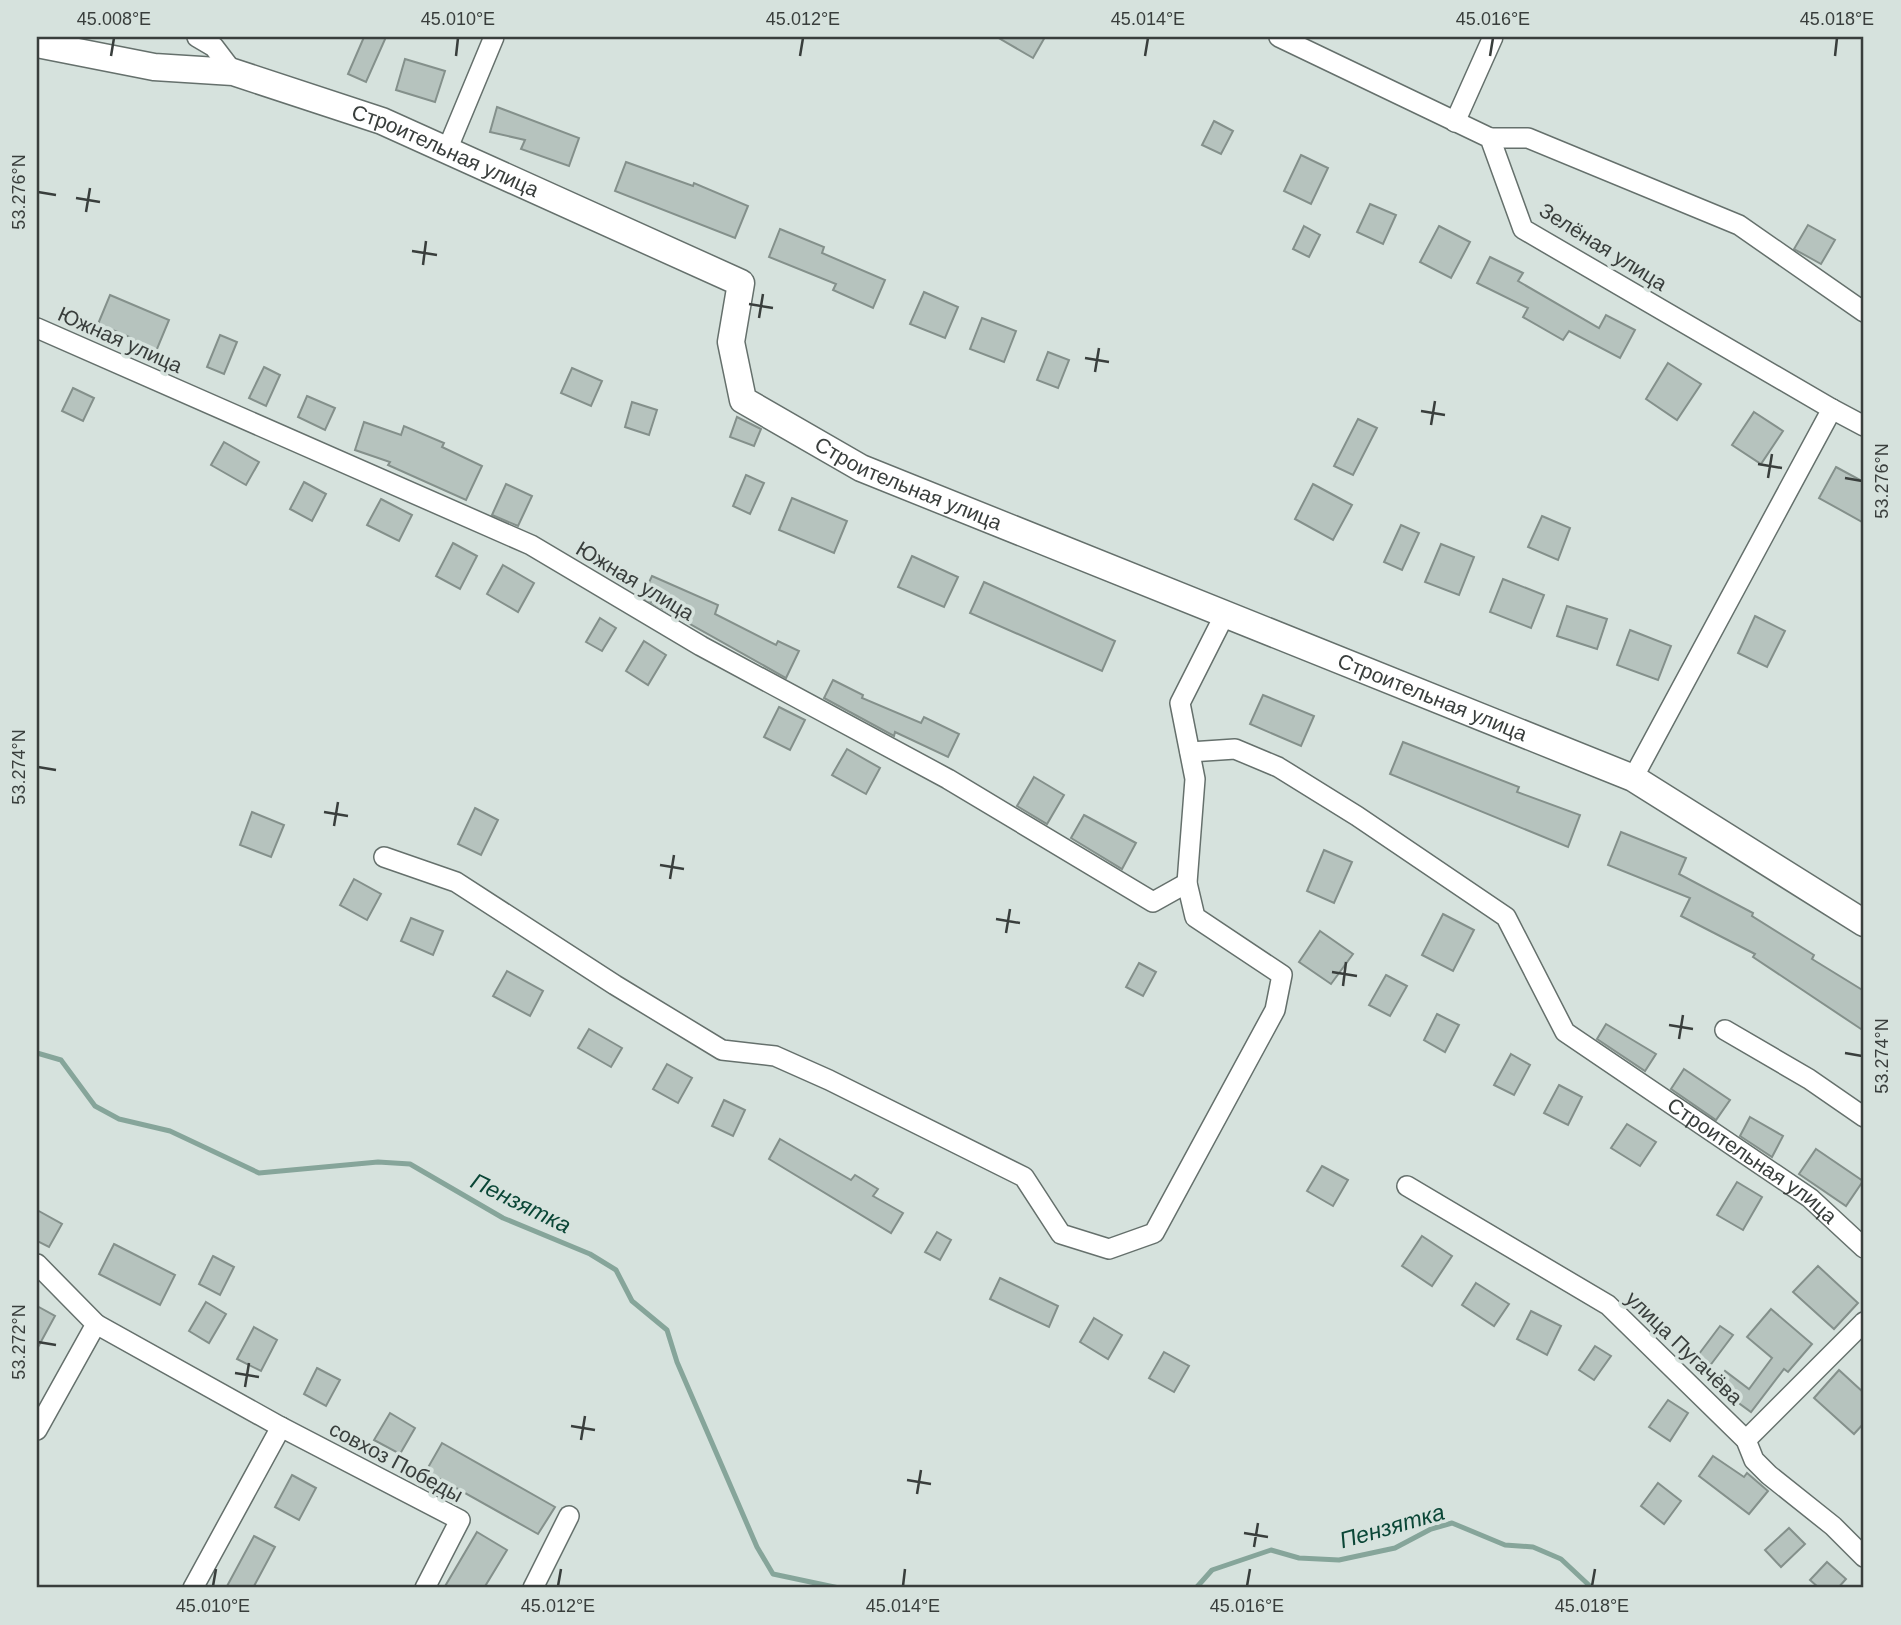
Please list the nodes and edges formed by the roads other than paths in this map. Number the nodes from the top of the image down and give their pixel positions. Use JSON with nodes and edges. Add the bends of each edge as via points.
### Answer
{"nodes":[{"id":1,"x":197,"y":37,"type":"edge"},
{"id":2,"x":494,"y":37,"type":"edge"},
{"id":3,"x":1279,"y":37,"type":"edge"},
{"id":4,"x":1493,"y":37,"type":"edge"},
{"id":5,"x":37,"y":44,"type":"edge"},
{"id":6,"x":233,"y":72,"type":"junction"},
{"id":7,"x":1455,"y":121,"type":"junction"},
{"id":8,"x":1490,"y":138,"type":"junction"},
{"id":9,"x":447,"y":150,"type":"junction"},
{"id":10,"x":1864,"y":312,"type":"edge"},
{"id":11,"x":37,"y":328,"type":"edge"},
{"id":12,"x":1832,"y":409,"type":"junction"},
{"id":13,"x":1864,"y":426,"type":"edge"},
{"id":14,"x":1225,"y":614,"type":"junction"},
{"id":15,"x":1190,"y":752,"type":"junction"},
{"id":16,"x":1633,"y":778,"type":"junction"},
{"id":17,"x":384,"y":857,"type":"dead end"},
{"id":18,"x":1187,"y":883,"type":"junction"},
{"id":19,"x":1864,"y":923,"type":"edge"},
{"id":20,"x":1725,"y":1030,"type":"dead end"},
{"id":21,"x":1864,"y":1117,"type":"edge"},
{"id":22,"x":1407,"y":1186,"type":"dead end"},
{"id":23,"x":1864,"y":1248,"type":"edge"},
{"id":24,"x":37,"y":1265,"type":"edge"},
{"id":25,"x":1864,"y":1322,"type":"edge"},
{"id":26,"x":96,"y":1324,"type":"junction"},
{"id":27,"x":281,"y":1427,"type":"junction"},
{"id":28,"x":37,"y":1430,"type":"edge"},
{"id":29,"x":1746,"y":1440,"type":"junction"},
{"id":30,"x":569,"y":1516,"type":"dead end"},
{"id":31,"x":1864,"y":1557,"type":"edge"},
{"id":32,"x":193,"y":1588,"type":"edge"},
{"id":33,"x":425,"y":1588,"type":"edge"},
{"id":34,"x":533,"y":1588,"type":"edge"}],
"edges":[{"from":1,"to":6,"type":"street","via":[[214,47]]},
{"from":2,"to":9,"type":"street"},
{"from":3,"to":7,"type":"street"},
{"from":4,"to":7,"type":"street"},
{"from":5,"to":6,"type":"street","name":"Строительная улица","via":[[154,67]]},
{"from":6,"to":9,"type":"street","name":"Строительная улица","via":[[382,121]]},
{"from":7,"to":8,"type":"street"},
{"from":8,"to":10,"type":"street","via":[[1528,138],[1739,225]]},
{"from":8,"to":12,"type":"street","name":"Зелёная улица","via":[[1523,229]]},
{"from":9,"to":14,"type":"street","name":"Строительная улица","via":[[741,283],[731,342],[743,400],[860,468]]},
{"from":11,"to":18,"type":"street","name":"Южная улица","via":[[531,545],[701,646],[948,779],[1153,902]]},
{"from":12,"to":13,"type":"street","name":"Зелёная улица"},
{"from":12,"to":16,"type":"street"},
{"from":14,"to":15,"type":"street","via":[[1180,704]]},
{"from":14,"to":16,"type":"street","name":"Строительная улица"},
{"from":15,"to":18,"type":"street","via":[[1195,779]]},
{"from":15,"to":23,"type":"street","name":"Строительная улица","via":[[1235,749],[1278,767],[1506,917],[1565,1032],[1810,1198]]},
{"from":16,"to":19,"type":"street","name":"Строительная улица"},
{"from":17,"to":18,"type":"street","via":[[456,882],[722,1050],[775,1056],[1024,1177],[1061,1234],[1109,1249],[1154,1233],[1276,1010],[1282,975],[1195,917]]},
{"from":20,"to":21,"type":"street"},
{"from":22,"to":29,"type":"street","name":"улица Пугачёва","via":[[1608,1305]]},
{"from":24,"to":26,"type":"street","name":"совхоз Победы"},
{"from":25,"to":29,"type":"street"},
{"from":26,"to":27,"type":"street","name":"совхоз Победы"},
{"from":26,"to":28,"type":"street"},
{"from":27,"to":32,"type":"street"},
{"from":27,"to":33,"type":"street","name":"совхоз Победы","via":[[460,1521]]},
{"from":29,"to":31,"type":"street","name":"улица Пугачёва","via":[[1754,1460],[1769,1475]]},
{"from":30,"to":34,"type":"street"}]}
